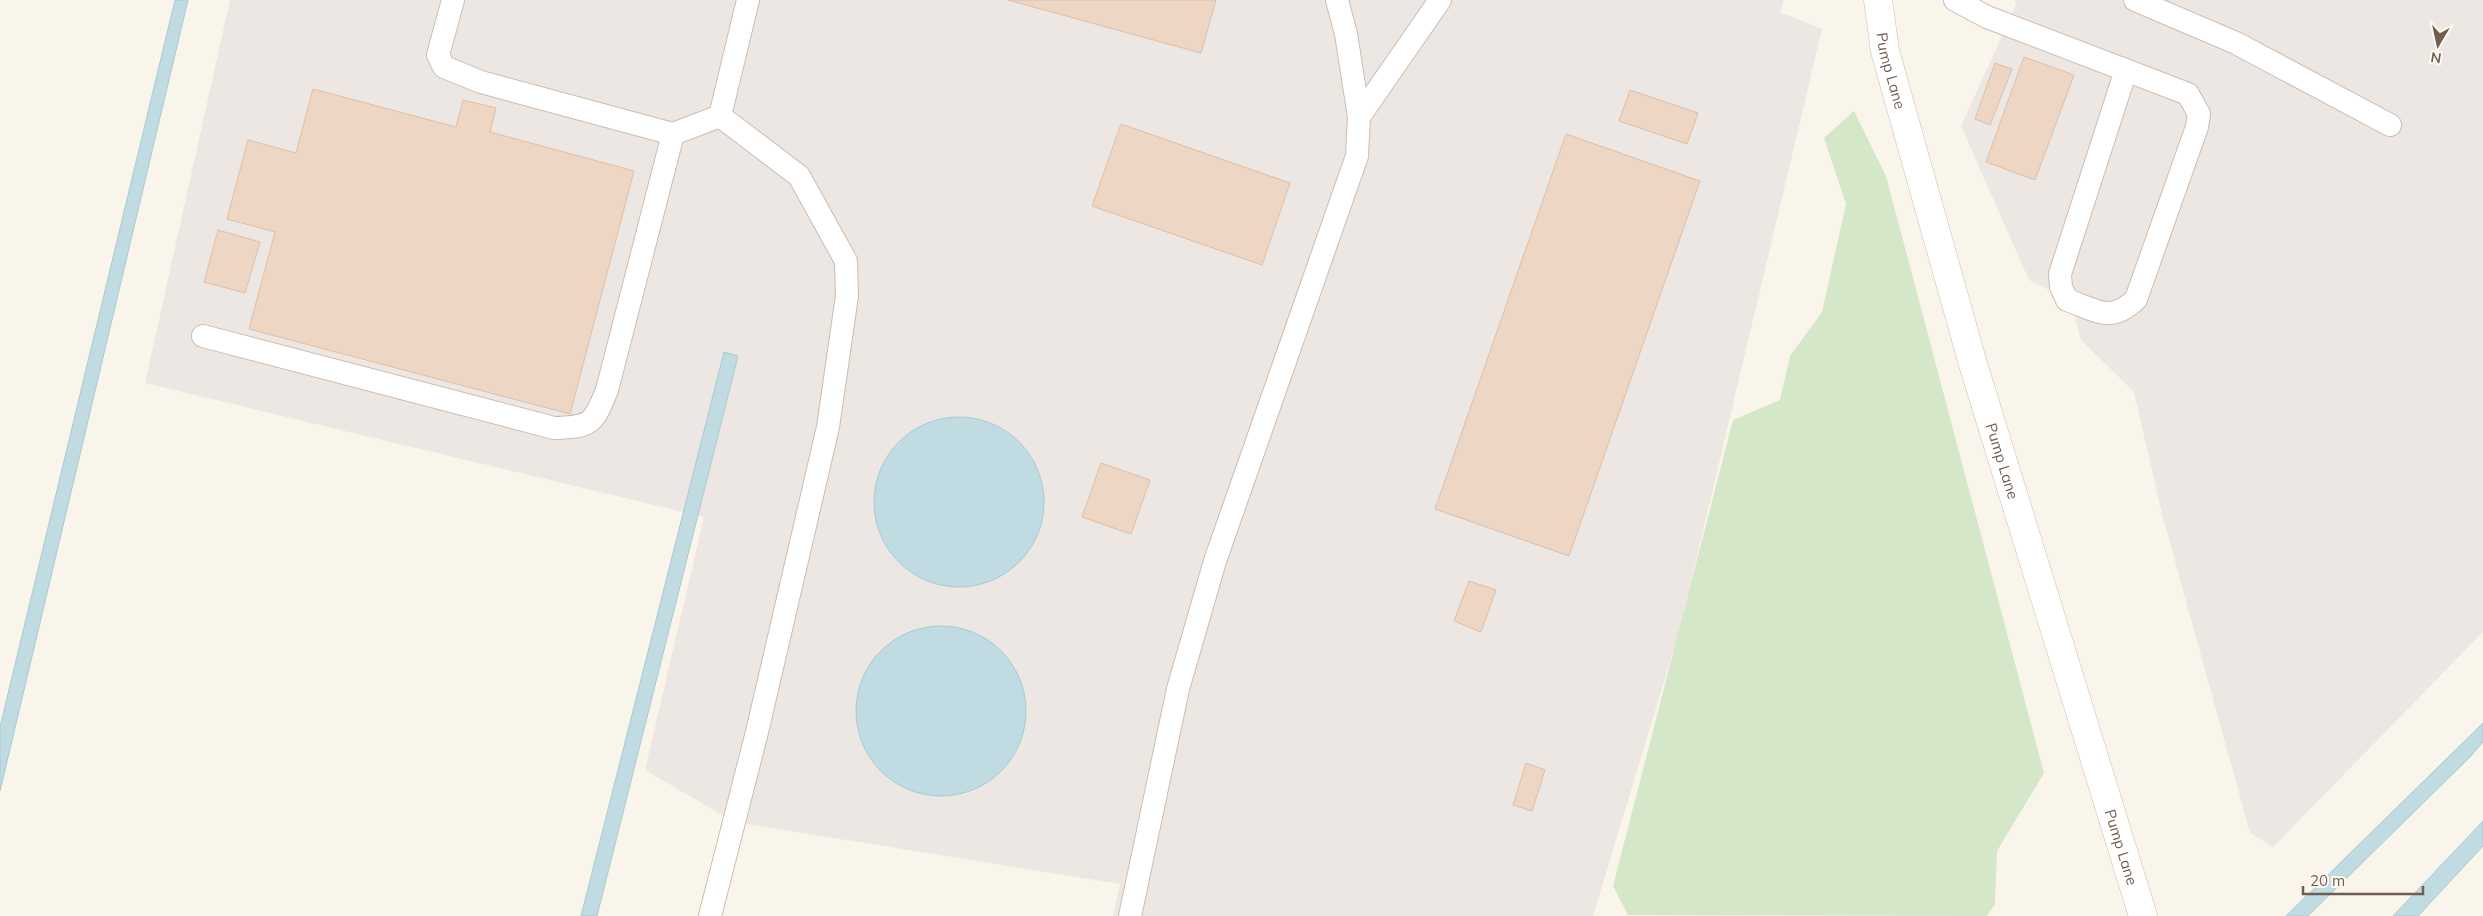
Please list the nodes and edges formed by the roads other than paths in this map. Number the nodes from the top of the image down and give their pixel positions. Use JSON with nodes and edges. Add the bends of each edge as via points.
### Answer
{"nodes":[{"id":1,"x":453,"y":0,"type":"edge"},
{"id":2,"x":748,"y":0,"type":"edge"},
{"id":3,"x":1337,"y":0,"type":"edge"},
{"id":4,"x":1440,"y":0,"type":"edge"},
{"id":5,"x":1878,"y":0,"type":"edge"},
{"id":6,"x":1955,"y":0,"type":"edge"},
{"id":7,"x":2135,"y":0,"type":"edge"},
{"id":8,"x":2126,"y":70,"type":"junction"},
{"id":9,"x":720,"y":116,"type":"junction"},
{"id":10,"x":1360,"y":117,"type":"junction"},
{"id":11,"x":2390,"y":125,"type":"dead end"},
{"id":12,"x":673,"y":134,"type":"junction"},
{"id":13,"x":203,"y":336,"type":"dead end"},
{"id":14,"x":710,"y":916,"type":"edge"},
{"id":15,"x":1130,"y":916,"type":"edge"},
{"id":16,"x":2143,"y":916,"type":"edge"}],
"edges":[{"from":1,"to":12,"type":"lane","via":[[438,55],[444,67],[481,82]]},
{"from":2,"to":9,"type":"lane"},
{"from":3,"to":10,"type":"lane"},
{"from":4,"to":10,"type":"lane"},
{"from":5,"to":16,"type":"street","name":"Pump Lane","via":[[1885,51],[1974,364]]},
{"from":6,"to":8,"type":"lane","via":[[1987,17]]},
{"from":7,"to":11,"type":"lane","via":[[2236,43]]},
{"from":8,"to":8,"type":"lane","via":[[2188,94],[2199,114],[2136,299],[2127,309],[2110,315],[2067,300],[2061,288],[2060,274]]},
{"from":9,"to":12,"type":"lane"},
{"from":9,"to":14,"type":"lane","via":[[799,176],[846,261],[847,296],[828,427],[757,732]]},
{"from":10,"to":15,"type":"lane","via":[[1357,156],[1215,561],[1178,689]]},
{"from":12,"to":13,"type":"lane","via":[[607,390],[596,418],[580,428],[554,428]]}]}
